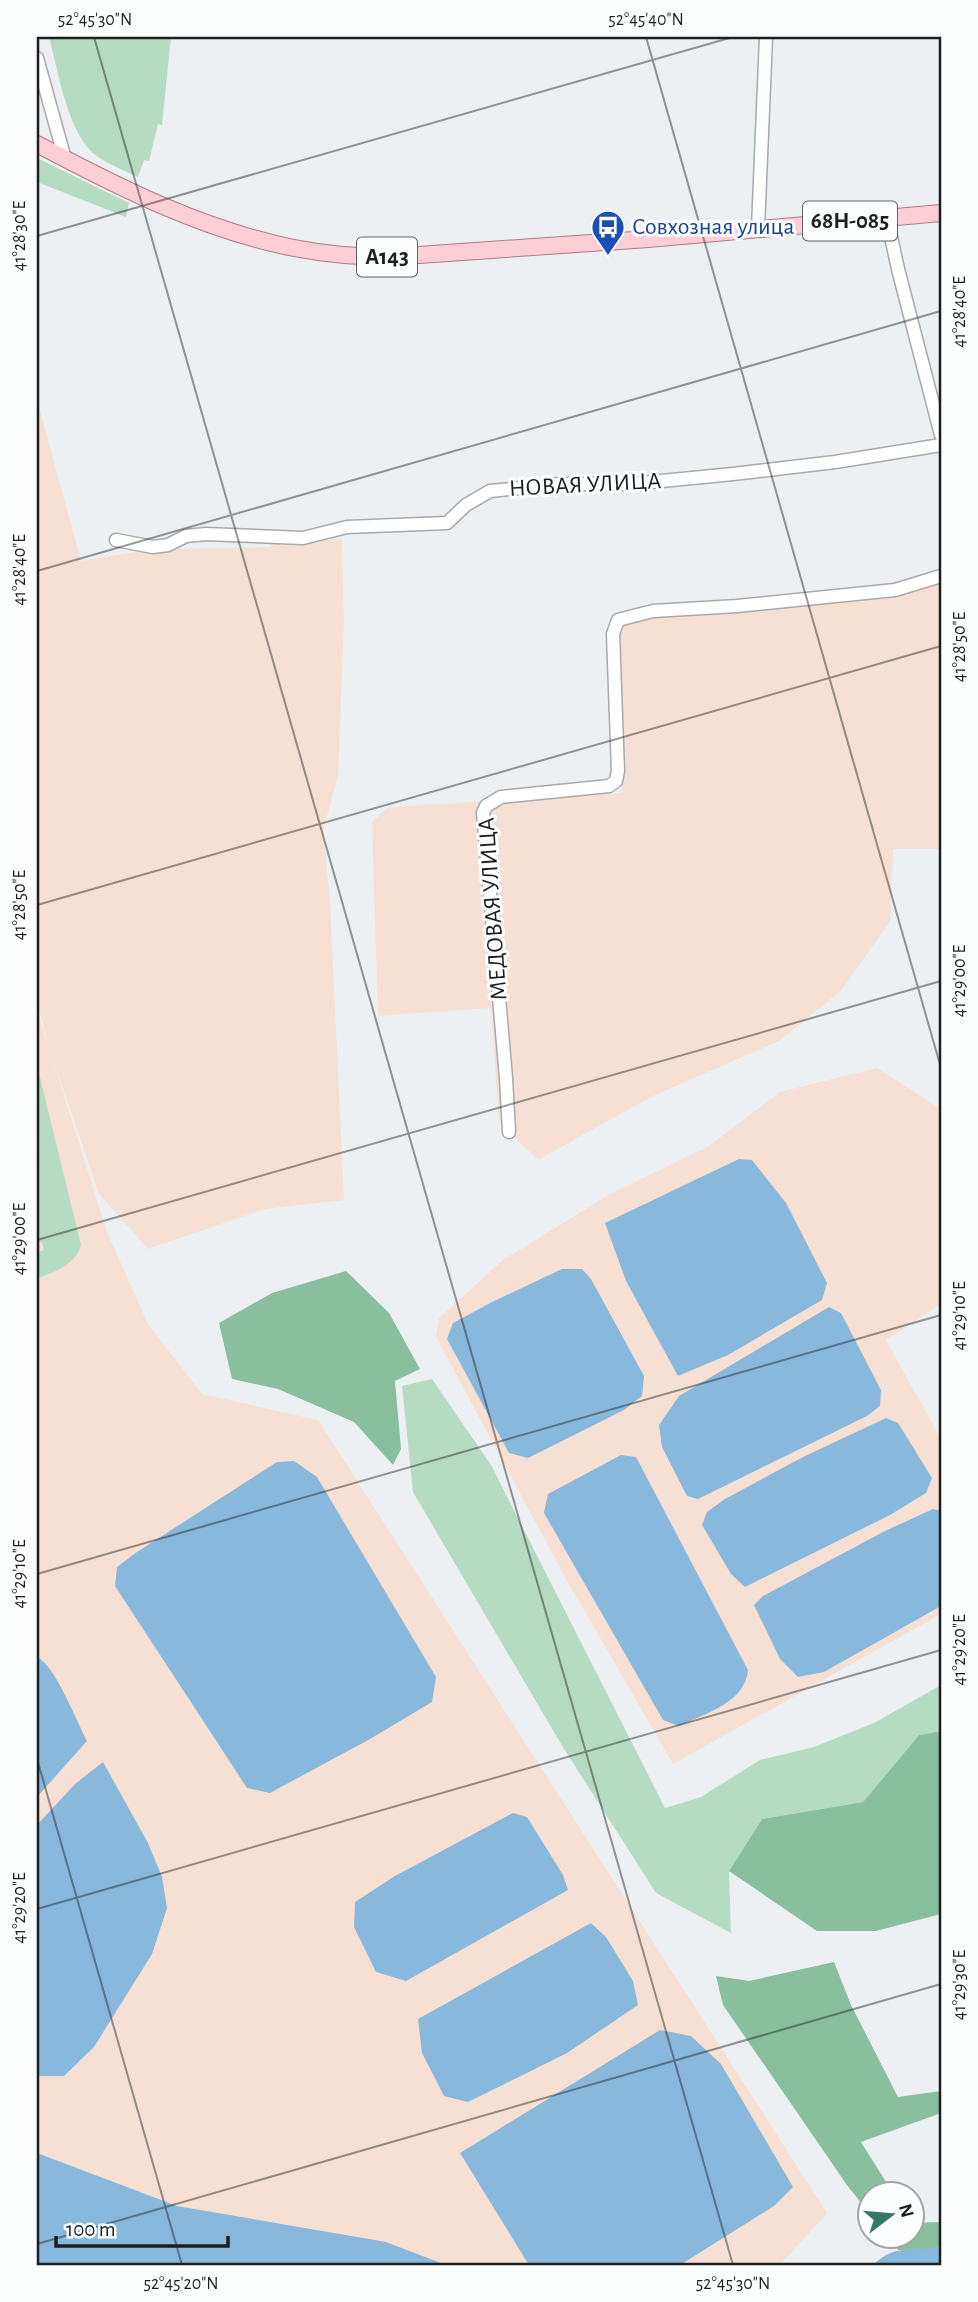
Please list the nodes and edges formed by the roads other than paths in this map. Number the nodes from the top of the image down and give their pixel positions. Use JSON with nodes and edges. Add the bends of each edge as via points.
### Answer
{"nodes":[{"id":1,"x":766,"y":37,"type":"edge"},
{"id":2,"x":37,"y":58,"type":"edge"},
{"id":3,"x":37,"y":144,"type":"edge"},
{"id":4,"x":65,"y":159,"type":"junction"},
{"id":5,"x":941,"y":214,"type":"edge"},
{"id":6,"x":887,"y":218,"type":"junction"},
{"id":7,"x":758,"y":229,"type":"junction"},
{"id":8,"x":941,"y":435,"type":"edge"},
{"id":9,"x":941,"y":445,"type":"edge"},
{"id":10,"x":116,"y":540,"type":"dead end"},
{"id":11,"x":941,"y":576,"type":"edge"},
{"id":12,"x":509,"y":1132,"type":"dead end"}],
"edges":[{"from":1,"to":7,"type":"street"},
{"from":2,"to":4,"type":"street"},
{"from":3,"to":4,"type":"main road","number":"А143"},
{"from":4,"to":7,"type":"main road","number":"А143","via":[[190,217],[270,243],[322,252],[390,257]]},
{"from":5,"to":6,"type":"main road","number":"68Н-085"},
{"from":6,"to":7,"type":"main road","number":"68Н-085"},
{"from":6,"to":8,"type":"street"},
{"from":9,"to":10,"type":"street","name":"НОВАЯ УЛИЦА","via":[[733,474],[490,491],[447,523],[347,527],[303,538],[206,534],[153,547]]},
{"from":11,"to":12,"type":"street","name":"МЕДОВАЯ УЛИЦА","via":[[895,590],[653,611],[618,620],[613,634],[616,781],[609,786],[501,797],[483,813]]}]}
